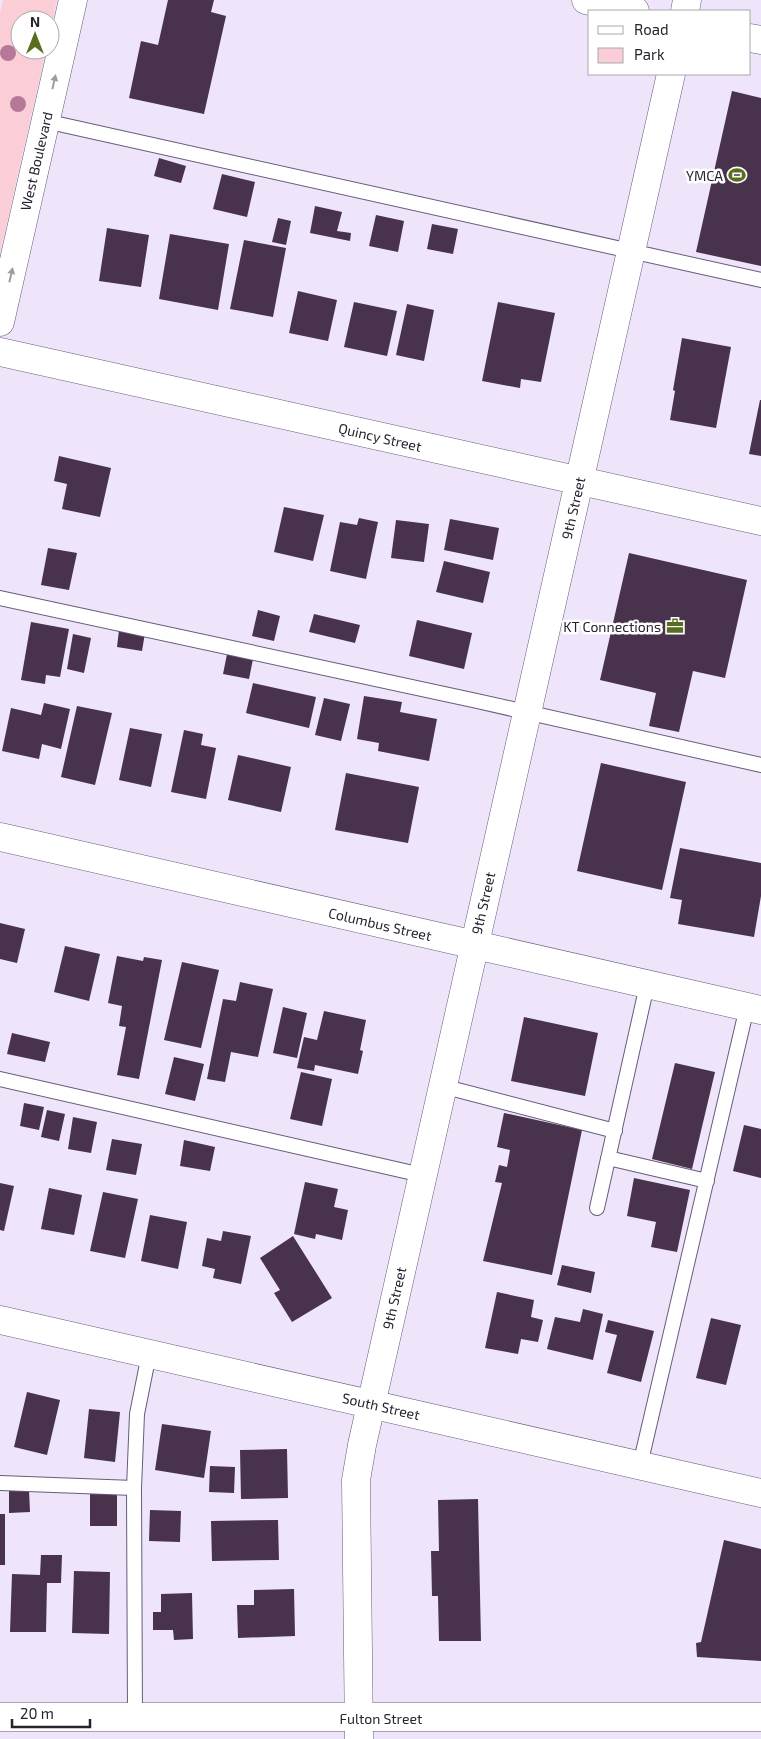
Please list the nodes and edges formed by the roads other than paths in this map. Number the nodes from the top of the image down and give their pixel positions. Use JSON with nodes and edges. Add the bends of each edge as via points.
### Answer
{"nodes":[{"id":1,"x":73,"y":0,"type":"edge"},
{"id":2,"x":586,"y":0,"type":"edge"},
{"id":3,"x":631,"y":10,"type":"edge"},
{"id":4,"x":671,"y":75,"type":"edge"},
{"id":5,"x":45,"y":121,"type":"junction"},
{"id":6,"x":632,"y":251,"type":"junction"},
{"id":7,"x":761,"y":280,"type":"edge"},
{"id":8,"x":0,"y":322,"type":"edge"},
{"id":9,"x":0,"y":352,"type":"edge"},
{"id":10,"x":579,"y":481,"type":"junction"},
{"id":11,"x":761,"y":521,"type":"edge"},
{"id":12,"x":0,"y":598,"type":"edge"},
{"id":13,"x":526,"y":713,"type":"junction"},
{"id":14,"x":761,"y":765,"type":"edge"},
{"id":15,"x":0,"y":837,"type":"edge"},
{"id":16,"x":473,"y":946,"type":"junction"},
{"id":17,"x":648,"y":985,"type":"junction"},
{"id":18,"x":754,"y":1009,"type":"edge"},
{"id":19,"x":0,"y":1079,"type":"edge"},
{"id":20,"x":442,"y":1086,"type":"junction"},
{"id":21,"x":615,"y":1131,"type":"junction"},
{"id":22,"x":608,"y":1158,"type":"junction"},
{"id":23,"x":422,"y":1175,"type":"junction"},
{"id":24,"x":707,"y":1180,"type":"junction"},
{"id":25,"x":597,"y":1208,"type":"dead end"},
{"id":26,"x":0,"y":1320,"type":"edge"},
{"id":27,"x":148,"y":1354,"type":"junction"},
{"id":28,"x":370,"y":1404,"type":"junction"},
{"id":29,"x":640,"y":1465,"type":"junction"},
{"id":30,"x":0,"y":1484,"type":"edge"},
{"id":31,"x":134,"y":1488,"type":"junction"},
{"id":32,"x":761,"y":1493,"type":"edge"},
{"id":33,"x":0,"y":1717,"type":"edge"},
{"id":34,"x":134,"y":1717,"type":"junction"},
{"id":35,"x":761,"y":1717,"type":"edge"},
{"id":36,"x":359,"y":1728,"type":"edge"}],
"edges":[{"from":5,"to":1,"type":"street","name":"West Boulevard","one_way":true},
{"from":2,"to":3,"type":"street"},
{"from":4,"to":6,"type":"street","name":"9th Street"},
{"from":5,"to":6,"type":"lane"},
{"from":8,"to":5,"type":"street","name":"West Boulevard","one_way":true},
{"from":6,"to":7,"type":"lane"},
{"from":6,"to":10,"type":"street","name":"9th Street"},
{"from":9,"to":10,"type":"street","name":"Quincy Street"},
{"from":10,"to":11,"type":"street","name":"Quincy Street"},
{"from":10,"to":13,"type":"street","name":"9th Street"},
{"from":12,"to":13,"type":"lane"},
{"from":13,"to":14,"type":"lane"},
{"from":13,"to":16,"type":"street","name":"9th Street"},
{"from":15,"to":16,"type":"street","name":"Columbus Street"},
{"from":16,"to":17,"type":"street","name":"Columbus Street"},
{"from":16,"to":20,"type":"street","name":"9th Street"},
{"from":17,"to":18,"type":"street","name":"Columbus Street"},
{"from":17,"to":21,"type":"lane"},
{"from":18,"to":24,"type":"lane"},
{"from":19,"to":23,"type":"lane"},
{"from":20,"to":21,"type":"lane"},
{"from":20,"to":23,"type":"street","name":"9th Street"},
{"from":21,"to":22,"type":"lane"},
{"from":22,"to":24,"type":"lane"},
{"from":22,"to":25,"type":"lane"},
{"from":23,"to":28,"type":"street","name":"9th Street"},
{"from":24,"to":29,"type":"lane"},
{"from":26,"to":27,"type":"street","name":"South Street"},
{"from":27,"to":28,"type":"street","name":"South Street"},
{"from":27,"to":31,"type":"lane","via":[[137,1414]]},
{"from":28,"to":29,"type":"street","name":"South Street"},
{"from":28,"to":36,"type":"street","name":"9th Street","via":[[356,1480]]},
{"from":29,"to":32,"type":"street","name":"South Street"},
{"from":30,"to":31,"type":"lane"},
{"from":31,"to":34,"type":"lane"},
{"from":33,"to":34,"type":"street","name":"Fulton Street"},
{"from":34,"to":36,"type":"street","name":"Fulton Street"},
{"from":35,"to":36,"type":"street","name":"Fulton Street"}]}
